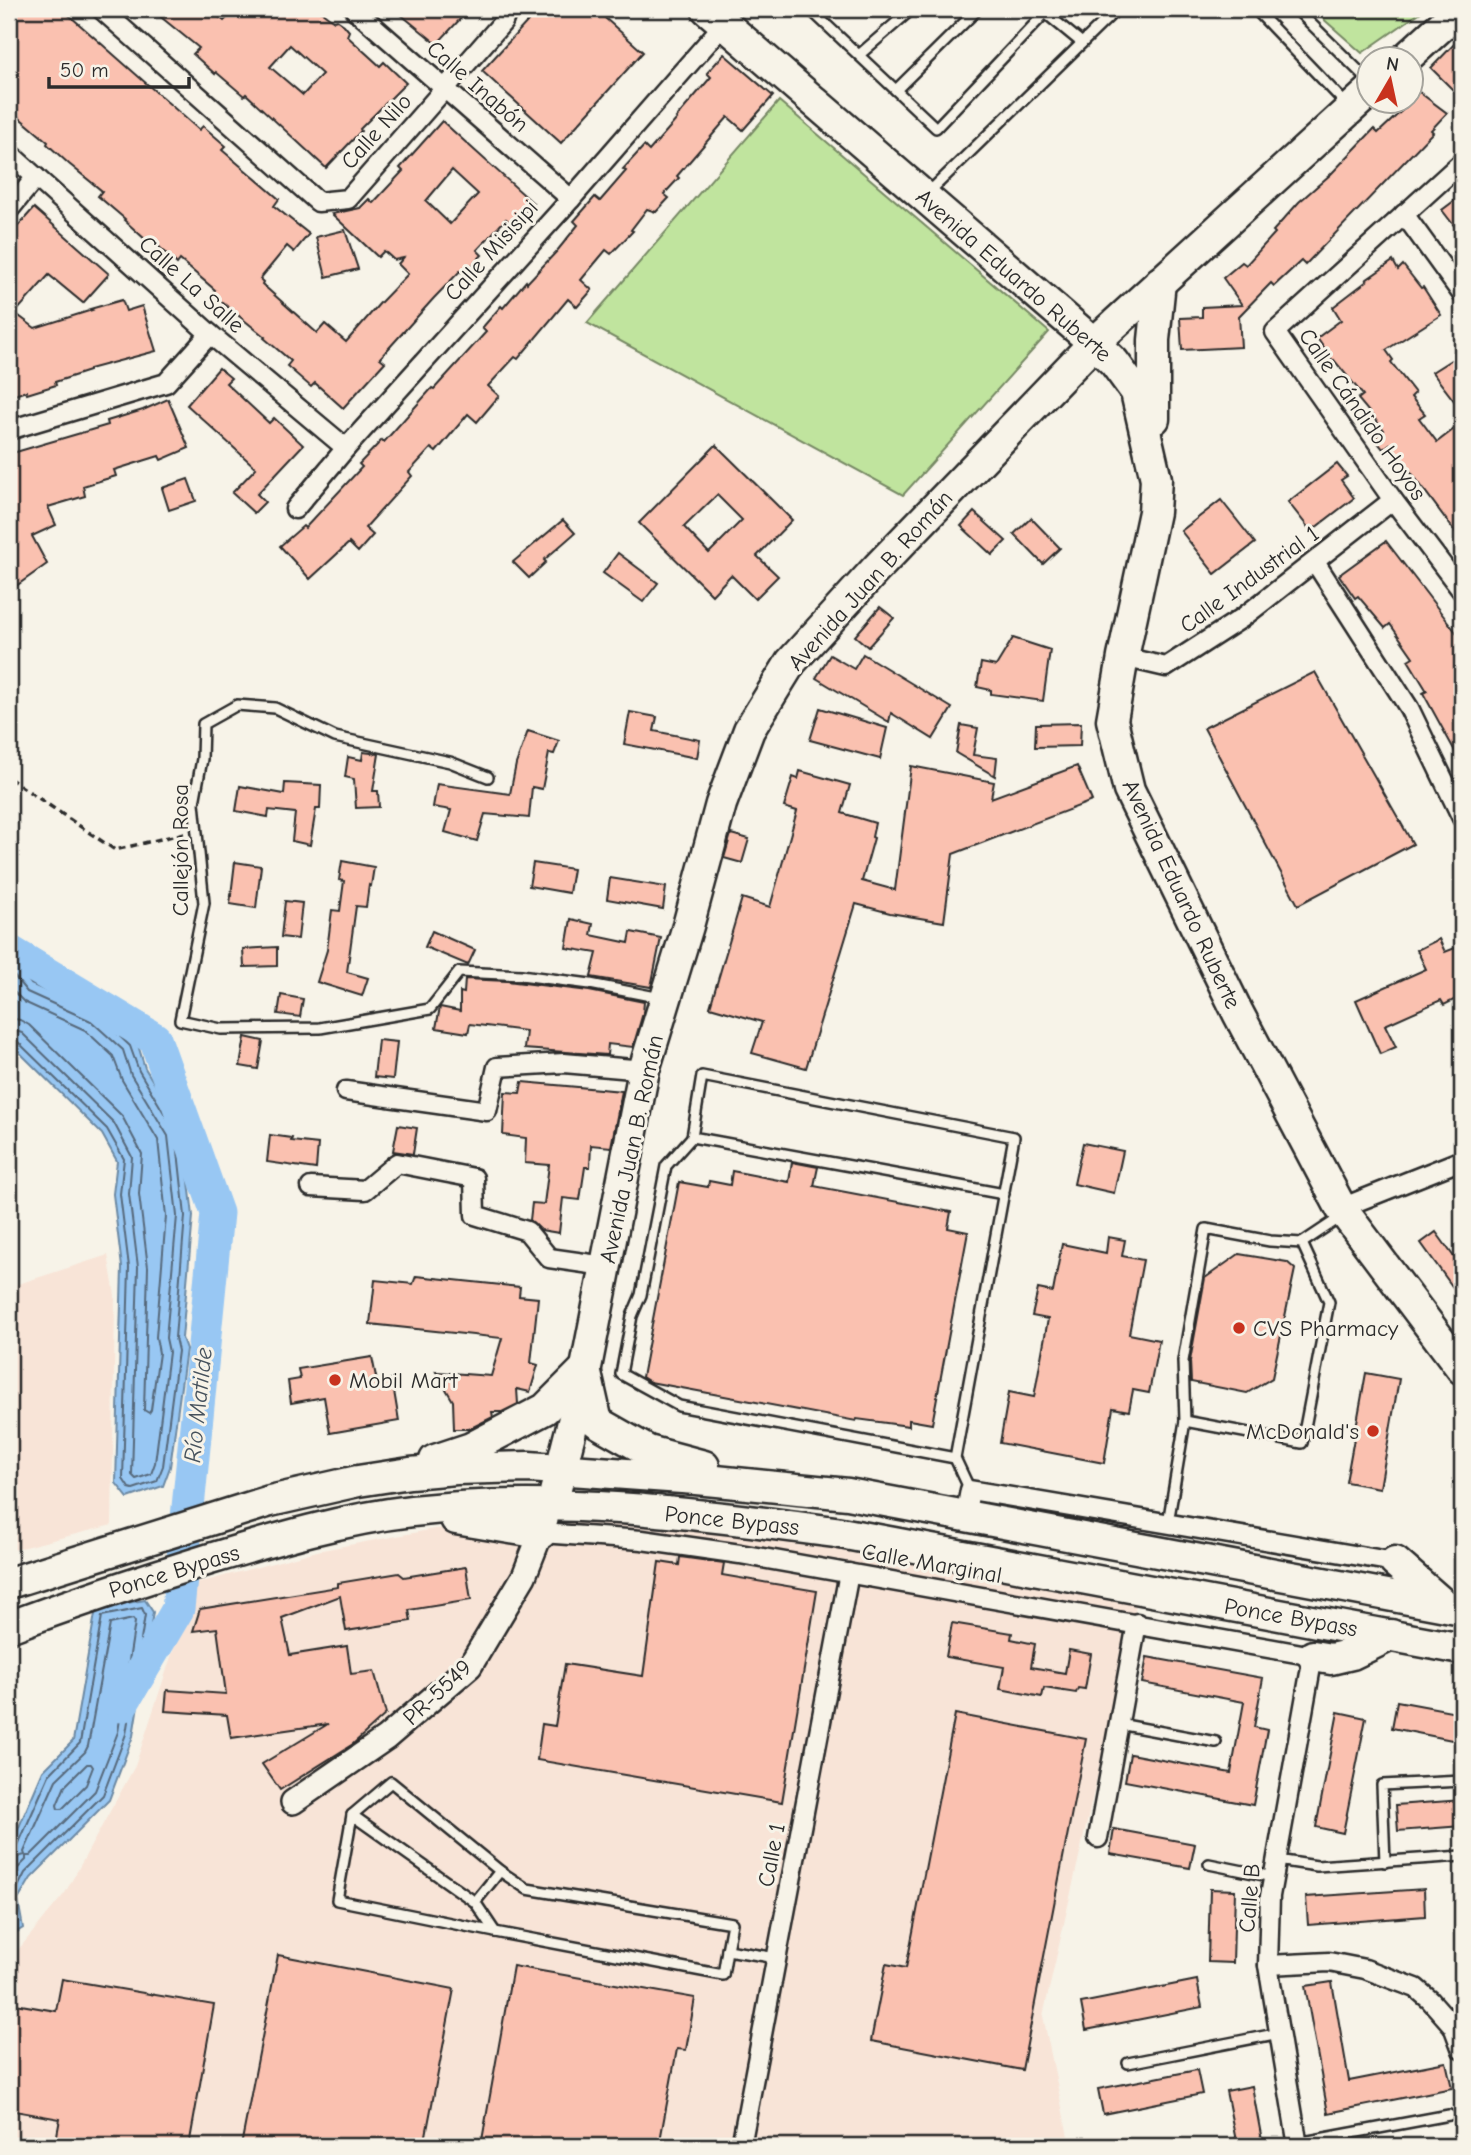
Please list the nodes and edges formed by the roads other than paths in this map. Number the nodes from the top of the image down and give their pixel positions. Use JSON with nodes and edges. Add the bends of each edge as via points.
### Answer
{"nodes":[{"id":1,"x":101,"y":9,"type":"edge"},
{"id":2,"x":354,"y":9,"type":"edge"},
{"id":3,"x":508,"y":9,"type":"edge"},
{"id":4,"x":826,"y":9,"type":"edge"},
{"id":5,"x":912,"y":9,"type":"edge"},
{"id":6,"x":978,"y":9,"type":"edge"},
{"id":7,"x":1117,"y":9,"type":"edge"},
{"id":8,"x":1255,"y":9,"type":"edge"},
{"id":9,"x":1296,"y":9,"type":"edge"},
{"id":10,"x":1460,"y":9,"type":"edge"},
{"id":11,"x":1045,"y":10,"type":"edge"},
{"id":12,"x":715,"y":16,"type":"edge"},
{"id":13,"x":1082,"y":43,"type":"junction"},
{"id":14,"x":1419,"y":46,"type":"edge"},
{"id":15,"x":859,"y":55,"type":"junction"},
{"id":16,"x":1356,"y":68,"type":"edge"},
{"id":17,"x":445,"y":90,"type":"junction"},
{"id":18,"x":896,"y":90,"type":"junction"},
{"id":19,"x":1356,"y":97,"type":"edge"},
{"id":20,"x":1356,"y":104,"type":"edge"},
{"id":21,"x":9,"y":153,"type":"edge"},
{"id":22,"x":1462,"y":162,"type":"edge"},
{"id":23,"x":36,"y":177,"type":"junction"},
{"id":24,"x":925,"y":197,"type":"junction"},
{"id":25,"x":571,"y":199,"type":"junction"},
{"id":26,"x":9,"y":210,"type":"edge"},
{"id":27,"x":1404,"y":214,"type":"junction"},
{"id":28,"x":1160,"y":282,"type":"junction"},
{"id":29,"x":1462,"y":294,"type":"edge"},
{"id":30,"x":210,"y":334,"type":"junction"},
{"id":31,"x":1094,"y":343,"type":"junction"},
{"id":32,"x":9,"y":430,"type":"edge"},
{"id":33,"x":346,"y":448,"type":"junction"},
{"id":34,"x":1156,"y":479,"type":"junction"},
{"id":35,"x":1393,"y":500,"type":"junction"},
{"id":36,"x":295,"y":509,"type":"dead end"},
{"id":37,"x":1315,"y":562,"type":"junction"},
{"id":38,"x":1462,"y":591,"type":"edge"},
{"id":39,"x":1123,"y":657,"type":"junction"},
{"id":40,"x":488,"y":777,"type":"dead end"},
{"id":41,"x":1462,"y":818,"type":"edge"},
{"id":42,"x":666,"y":999,"type":"junction"},
{"id":43,"x":644,"y":1070,"type":"junction"},
{"id":44,"x":346,"y":1091,"type":"dead end"},
{"id":45,"x":692,"y":1137,"type":"junction"},
{"id":46,"x":1462,"y":1160,"type":"edge"},
{"id":47,"x":311,"y":1187,"type":"dead end"},
{"id":48,"x":1004,"y":1194,"type":"junction"},
{"id":49,"x":1344,"y":1211,"type":"junction"},
{"id":50,"x":1302,"y":1243,"type":"junction"},
{"id":51,"x":605,"y":1266,"type":"junction"},
{"id":52,"x":585,"y":1369,"type":"junction"},
{"id":53,"x":1462,"y":1369,"type":"edge"},
{"id":54,"x":1185,"y":1421,"type":"junction"},
{"id":55,"x":955,"y":1458,"type":"junction"},
{"id":56,"x":562,"y":1468,"type":"junction"},
{"id":57,"x":382,"y":1477,"type":"junction"},
{"id":58,"x":788,"y":1488,"type":"junction"},
{"id":59,"x":968,"y":1503,"type":"junction"},
{"id":60,"x":552,"y":1504,"type":"junction"},
{"id":61,"x":411,"y":1511,"type":"junction"},
{"id":62,"x":1168,"y":1524,"type":"junction"},
{"id":63,"x":541,"y":1533,"type":"junction"},
{"id":64,"x":1395,"y":1562,"type":"joint"},
{"id":65,"x":849,"y":1573,"type":"junction"},
{"id":66,"x":9,"y":1583,"type":"edge"},
{"id":67,"x":1453,"y":1607,"type":"edge"},
{"id":68,"x":1137,"y":1623,"type":"junction"},
{"id":69,"x":9,"y":1627,"type":"edge"},
{"id":70,"x":1391,"y":1635,"type":"junction"},
{"id":71,"x":1462,"y":1649,"type":"edge"},
{"id":72,"x":1313,"y":1656,"type":"junction"},
{"id":73,"x":1119,"y":1724,"type":"junction"},
{"id":74,"x":1216,"y":1742,"type":"dead end"},
{"id":75,"x":1462,"y":1781,"type":"edge"},
{"id":76,"x":293,"y":1802,"type":"dead end"},
{"id":77,"x":352,"y":1815,"type":"junction"},
{"id":78,"x":1098,"y":1838,"type":"dead end"},
{"id":79,"x":1462,"y":1856,"type":"edge"},
{"id":80,"x":1385,"y":1862,"type":"junction"},
{"id":81,"x":1209,"y":1864,"type":"dead end"},
{"id":82,"x":1275,"y":1869,"type":"junction"},
{"id":83,"x":500,"y":1871,"type":"junction"},
{"id":84,"x":475,"y":1902,"type":"junction"},
{"id":85,"x":495,"y":1932,"type":"junction"},
{"id":86,"x":727,"y":1950,"type":"junction"},
{"id":87,"x":777,"y":1958,"type":"junction"},
{"id":88,"x":1268,"y":1965,"type":"junction"},
{"id":89,"x":1279,"y":2033,"type":"junction"},
{"id":90,"x":1462,"y":2050,"type":"edge"},
{"id":91,"x":1128,"y":2063,"type":"dead end"},
{"id":92,"x":1449,"y":2115,"type":"dead end"},
{"id":93,"x":1298,"y":2145,"type":"edge"},
{"id":94,"x":741,"y":2146,"type":"edge"}],
"edges":[{"from":1,"to":17,"type":"street","name":"Calle Nilo","via":[[318,202],[348,199]]},
{"from":2,"to":17,"type":"street","name":"Calle Inabón"},
{"from":3,"to":17,"type":"street","name":"Calle Nilo","via":[[503,22]]},
{"from":4,"to":15,"type":"lane","via":[[815,14]]},
{"from":5,"to":15,"type":"lane"},
{"from":6,"to":18,"type":"lane"},
{"from":7,"to":13,"type":"lane"},
{"from":8,"to":19,"type":"lane"},
{"from":9,"to":16,"type":"lane"},
{"from":10,"to":14,"type":"main road"},
{"from":11,"to":13,"type":"lane"},
{"from":11,"to":18,"type":"lane","via":[[936,128]]},
{"from":12,"to":24,"type":"main road","name":"Avenida Eduardo Ruberte"},
{"from":12,"to":25,"type":"street","name":"Calle Misisipi"},
{"from":13,"to":24,"type":"lane"},
{"from":15,"to":18,"type":"lane"},
{"from":17,"to":25,"type":"street","name":"Calle Inabón"},
{"from":20,"to":28,"type":"main road","name":"Avenida Juan B. Román"},
{"from":21,"to":23,"type":"street","name":"Calle La Salle"},
{"from":22,"to":27,"type":"street","name":"Calle Cándido Hoyos"},
{"from":23,"to":26,"type":"street"},
{"from":23,"to":30,"type":"street","name":"Calle La Salle"},
{"from":24,"to":31,"type":"main road","name":"Avenida Eduardo Ruberte"},
{"from":25,"to":33,"type":"street","name":"Calle Misisipi"},
{"from":27,"to":29,"type":"street"},
{"from":27,"to":35,"type":"street","name":"Calle Cándido Hoyos","via":[[1275,332]]},
{"from":28,"to":31,"type":"main road","name":"Avenida Juan B. Román"},
{"from":28,"to":34,"type":"main road","via":[[1154,340]]},
{"from":30,"to":32,"type":"street","via":[[166,383]]},
{"from":30,"to":33,"type":"street","name":"Calle La Salle"},
{"from":31,"to":34,"type":"main road","name":"Avenida Eduardo Ruberte","via":[[1136,392]]},
{"from":31,"to":42,"type":"main road","name":"Avenida Juan B. Román","via":[[791,662],[750,730],[721,804]]},
{"from":33,"to":36,"type":"street","name":"Calle Misisipi"},
{"from":34,"to":39,"type":"main road","name":"Avenida Eduardo Ruberte","via":[[1147,550]]},
{"from":35,"to":37,"type":"street","name":"Calle Industrial 1"},
{"from":35,"to":38,"type":"street","name":"Calle Cándido Hoyos"},
{"from":37,"to":39,"type":"street","name":"Calle Industrial 1","via":[[1242,618],[1166,667]]},
{"from":37,"to":41,"type":"street","via":[[1409,708]]},
{"from":39,"to":49,"type":"main road","name":"Avenida Eduardo Ruberte","via":[[1112,719],[1129,790],[1238,1013]]},
{"from":40,"to":42,"type":"lane","name":"Callejón Rosa","via":[[450,762],[335,737],[275,708],[237,705],[202,724],[202,759],[194,803],[204,903],[180,1020],[221,1029],[320,1028],[430,1009],[459,972],[521,975]]},
{"from":42,"to":43,"type":"main road","name":"Avenida Juan B. Román"},
{"from":43,"to":44,"type":"street","via":[[564,1063],[497,1067],[487,1111]]},
{"from":43,"to":51,"type":"main road","name":"Avenida Juan B. Román"},
{"from":45,"to":48,"type":"lane"},
{"from":45,"to":48,"type":"lane","via":[[702,1076],[1014,1137]]},
{"from":45,"to":55,"type":"lane","via":[[666,1167],[621,1374],[679,1406]]},
{"from":46,"to":49,"type":"street"},
{"from":47,"to":51,"type":"street","via":[[365,1190],[397,1163],[474,1178],[475,1215],[527,1231],[548,1258]]},
{"from":48,"to":55,"type":"lane"},
{"from":49,"to":50,"type":"lane"},
{"from":49,"to":53,"type":"main road","name":"Avenida Eduardo Ruberte"},
{"from":50,"to":54,"type":"lane","via":[[1206,1229],[1183,1361]]},
{"from":50,"to":54,"type":"lane","via":[[1329,1302],[1302,1443]]},
{"from":51,"to":52,"type":"main road","name":"Avenida Juan B. Román"},
{"from":52,"to":56,"type":"main road","name":"Avenida Juan B. Román"},
{"from":52,"to":57,"type":"main road","via":[[545,1409],[471,1448]]},
{"from":52,"to":58,"type":"main road","via":[[597,1422],[648,1451]]},
{"from":54,"to":62,"type":"lane"},
{"from":55,"to":59,"type":"lane"},
{"from":56,"to":57,"type":"main road","name":"Ponce Bypass","via":[[495,1466]]},
{"from":56,"to":58,"type":"main road","name":"Ponce Bypass"},
{"from":56,"to":60,"type":"main road","name":"Avenida Juan B. Román"},
{"from":57,"to":66,"type":"main road","name":"Ponce Bypass","via":[[270,1501]]},
{"from":58,"to":59,"type":"main road","name":"Ponce Bypass"},
{"from":59,"to":62,"type":"street"},
{"from":59,"to":67,"type":"main road","name":"Ponce Bypass"},
{"from":60,"to":61,"type":"main road","name":"Ponce Bypass"},
{"from":60,"to":63,"type":"street","name":"PR-5549"},
{"from":60,"to":70,"type":"main road","name":"Ponce Bypass","via":[[835,1532]]},
{"from":61,"to":63,"type":"main road"},
{"from":61,"to":69,"type":"main road","name":"Ponce Bypass","via":[[341,1523],[241,1550],[94,1595]]},
{"from":62,"to":64,"type":"street"},
{"from":63,"to":65,"type":"street","name":"Calle Marginal","via":[[642,1540]]},
{"from":63,"to":76,"type":"street","name":"PR-5549","via":[[524,1576],[470,1666],[386,1738]]},
{"from":64,"to":67,"type":"main road"},
{"from":65,"to":68,"type":"street","name":"Calle Marginal"},
{"from":65,"to":87,"type":"street","name":"Calle 1"},
{"from":68,"to":72,"type":"street","name":"Calle Marginal"},
{"from":68,"to":73,"type":"street"},
{"from":70,"to":71,"type":"main road","name":"Ponce Bypass"},
{"from":70,"to":72,"type":"main road","via":[[1352,1654],[1331,1659]]},
{"from":72,"to":82,"type":"street","name":"Calle B"},
{"from":73,"to":74,"type":"lane"},
{"from":73,"to":78,"type":"street"},
{"from":75,"to":80,"type":"lane","via":[[1382,1785]]},
{"from":77,"to":83,"type":"lane","via":[[391,1783]]},
{"from":77,"to":84,"type":"lane"},
{"from":77,"to":85,"type":"lane","via":[[337,1900]]},
{"from":79,"to":80,"type":"lane"},
{"from":80,"to":82,"type":"lane"},
{"from":81,"to":82,"type":"lane"},
{"from":82,"to":88,"type":"street","name":"Calle B"},
{"from":83,"to":84,"type":"lane"},
{"from":83,"to":86,"type":"lane","via":[[527,1889],[732,1923]]},
{"from":84,"to":85,"type":"lane"},
{"from":85,"to":86,"type":"lane","via":[[723,1975]]},
{"from":86,"to":87,"type":"lane"},
{"from":87,"to":94,"type":"street","name":"Calle 1"},
{"from":88,"to":89,"type":"street","name":"Calle B"},
{"from":88,"to":90,"type":"street","via":[[1329,1962],[1366,1969],[1416,1988],[1453,2026]]},
{"from":89,"to":91,"type":"lane"},
{"from":89,"to":93,"type":"street","name":"Calle B"},
{"from":92,"to":93,"type":"lane"}]}
